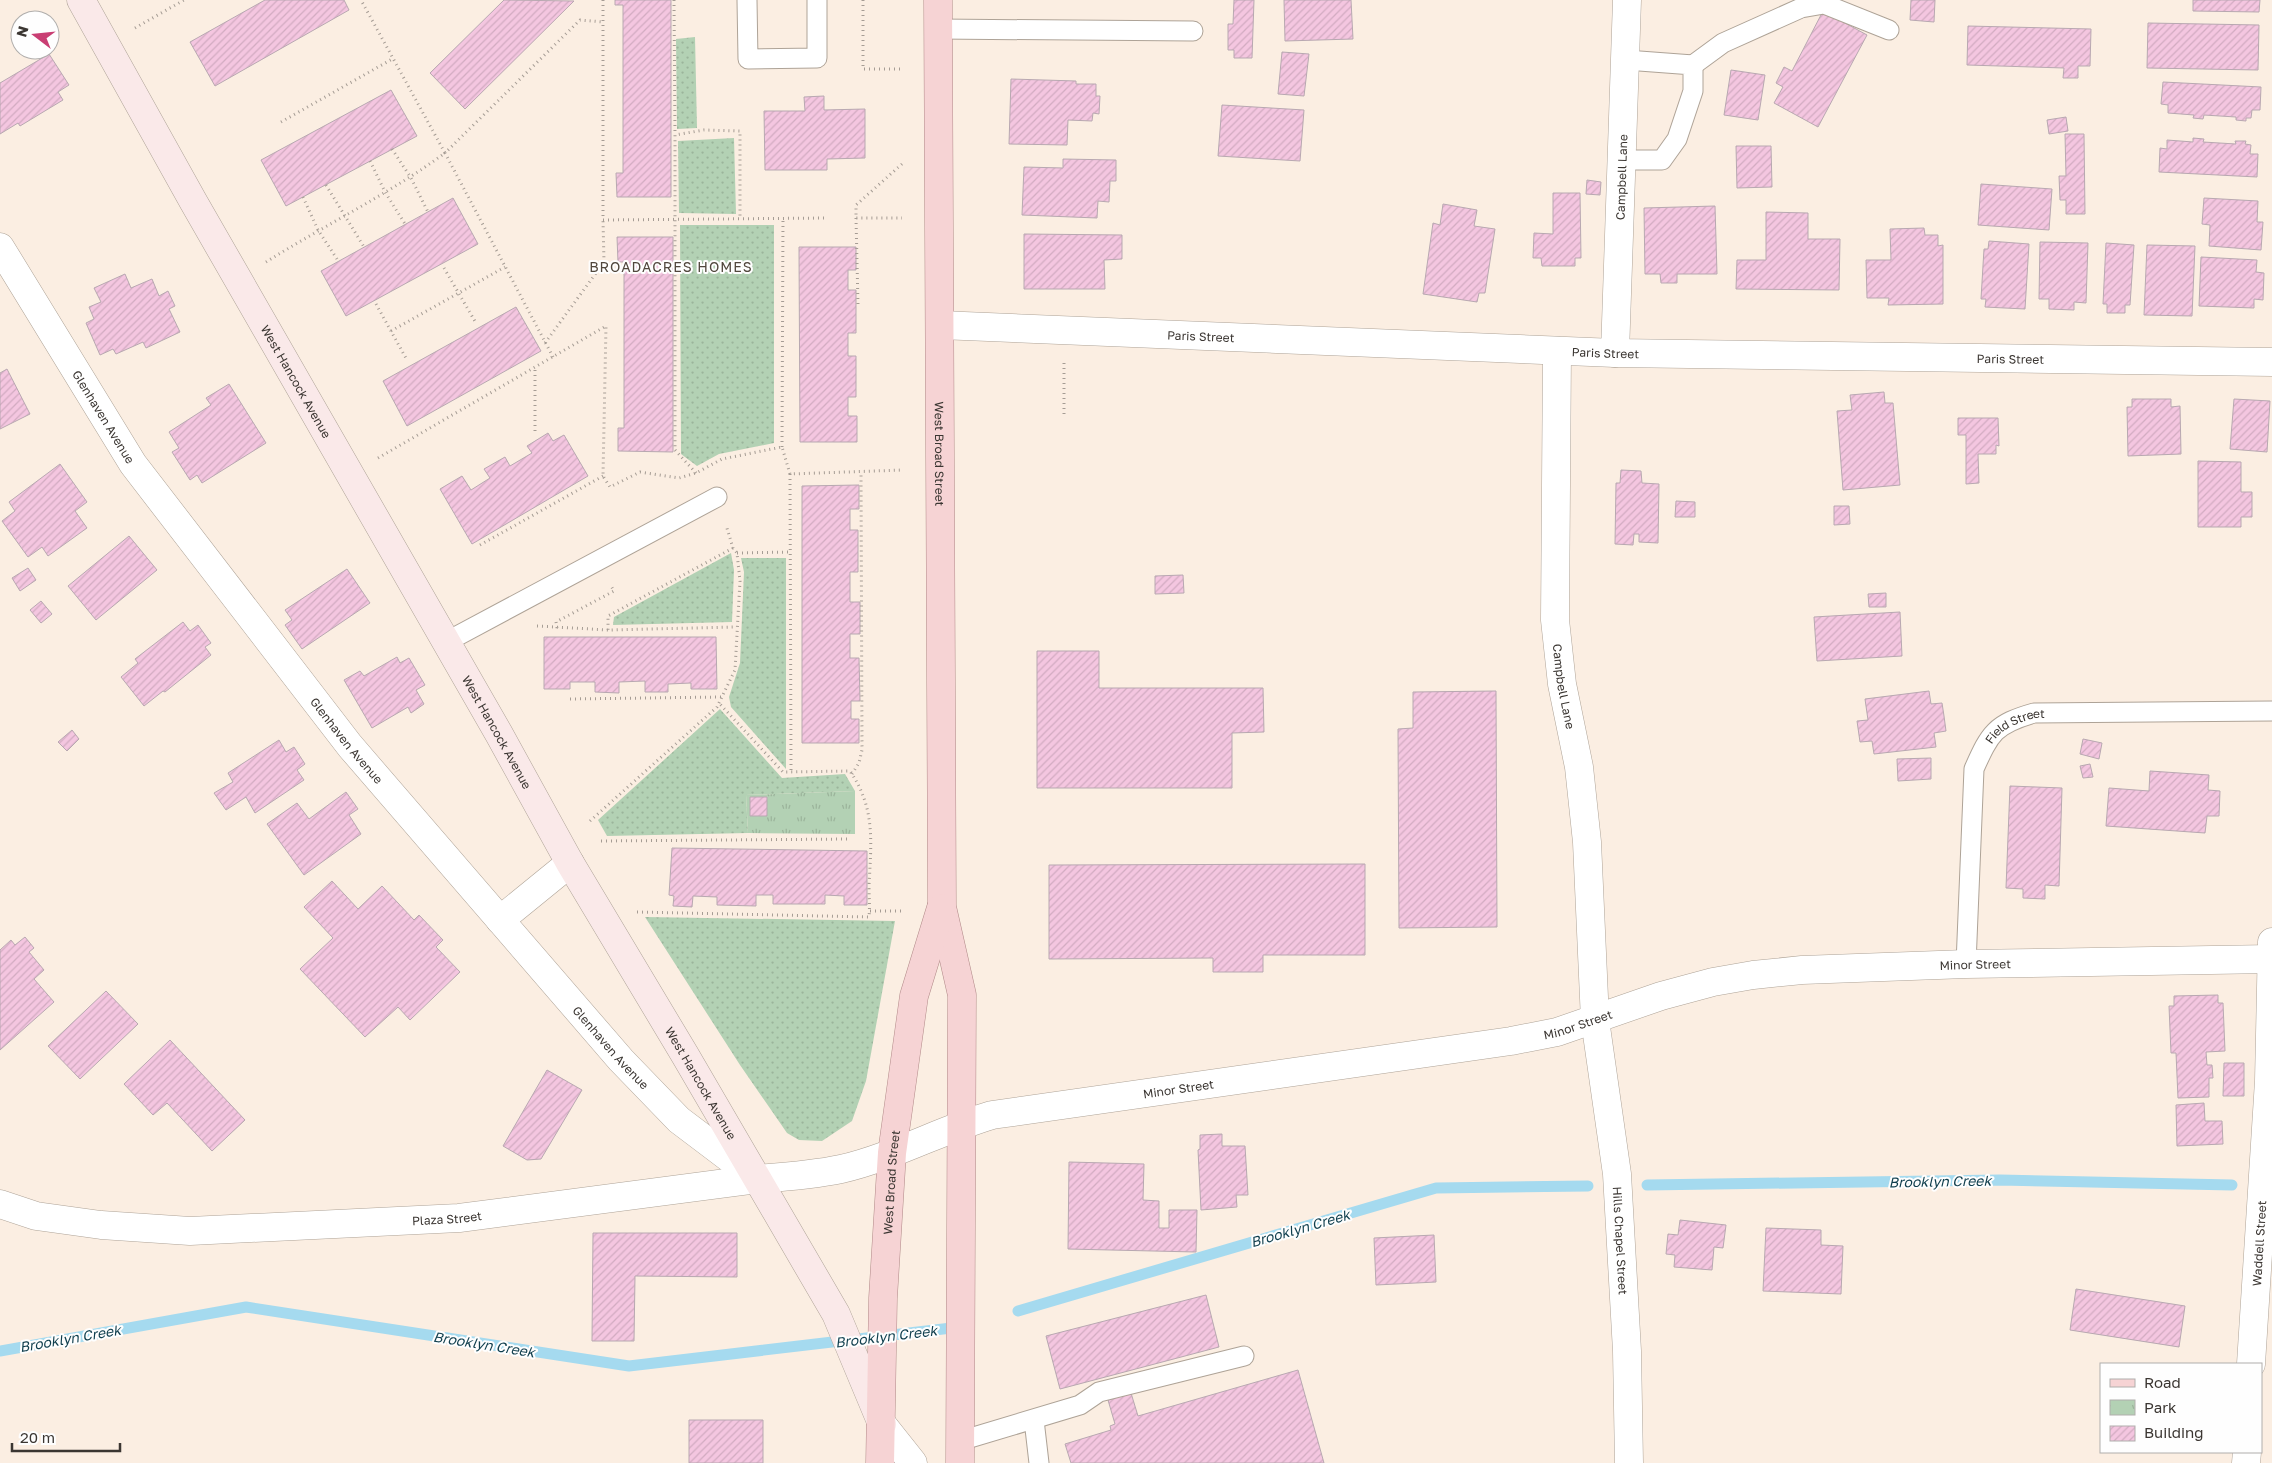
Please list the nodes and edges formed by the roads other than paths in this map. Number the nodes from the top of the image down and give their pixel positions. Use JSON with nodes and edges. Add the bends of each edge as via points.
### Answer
{"nodes":[{"id":1,"x":81,"y":0,"type":"edge"},
{"id":2,"x":747,"y":0,"type":"edge"},
{"id":3,"x":817,"y":0,"type":"edge"},
{"id":4,"x":938,"y":0,"type":"edge"},
{"id":5,"x":1627,"y":0,"type":"edge"},
{"id":6,"x":938,"y":29,"type":"junction"},
{"id":7,"x":1889,"y":30,"type":"dead end"},
{"id":8,"x":1193,"y":31,"type":"dead end"},
{"id":9,"x":1626,"y":60,"type":"junction"},
{"id":10,"x":1693,"y":65,"type":"junction"},
{"id":11,"x":1622,"y":160,"type":"junction"},
{"id":12,"x":0,"y":247,"type":"edge"},
{"id":13,"x":940,"y":325,"type":"junction"},
{"id":14,"x":1557,"y":351,"type":"junction"},
{"id":15,"x":1614,"y":353,"type":"junction"},
{"id":16,"x":2272,"y":362,"type":"edge"},
{"id":17,"x":717,"y":497,"type":"dead end"},
{"id":18,"x":446,"y":642,"type":"junction"},
{"id":19,"x":2272,"y":711,"type":"edge"},
{"id":20,"x":570,"y":864,"type":"junction"},
{"id":21,"x":942,"y":907,"type":"junction"},
{"id":22,"x":500,"y":920,"type":"junction"},
{"id":23,"x":2272,"y":950,"type":"edge"},
{"id":24,"x":1966,"y":964,"type":"junction"},
{"id":25,"x":1596,"y":1020,"type":"junction"},
{"id":26,"x":2270,"y":1081,"type":"edge"},
{"id":27,"x":963,"y":1124,"type":"junction"},
{"id":28,"x":892,"y":1153,"type":"junction"},
{"id":29,"x":757,"y":1179,"type":"junction"},
{"id":30,"x":0,"y":1204,"type":"edge"},
{"id":31,"x":1244,"y":1356,"type":"dead end"},
{"id":32,"x":2252,"y":1363,"type":"edge"},
{"id":33,"x":1034,"y":1420,"type":"junction"},
{"id":34,"x":882,"y":1424,"type":"junction"},
{"id":35,"x":960,"y":1452,"type":"edge"},
{"id":36,"x":880,"y":1463,"type":"edge"},
{"id":37,"x":913,"y":1463,"type":"edge"},
{"id":38,"x":1039,"y":1463,"type":"edge"},
{"id":39,"x":1630,"y":1463,"type":"edge"}],
"edges":[{"from":1,"to":18,"type":"street","name":"West Hancock Avenue"},
{"from":2,"to":3,"type":"lane","via":[[748,59],[817,58]]},
{"from":4,"to":6,"type":"main road","name":"West Broad Street"},
{"from":5,"to":9,"type":"street","name":"Campbell Lane"},
{"from":6,"to":8,"type":"lane"},
{"from":6,"to":13,"type":"main road","name":"West Broad Street"},
{"from":7,"to":10,"type":"lane","via":[[1824,4],[1801,8],[1723,43]]},
{"from":9,"to":10,"type":"lane"},
{"from":9,"to":11,"type":"street","name":"Campbell Lane"},
{"from":10,"to":11,"type":"lane","via":[[1693,91],[1677,139],[1662,160]]},
{"from":11,"to":15,"type":"street","name":"Campbell Lane"},
{"from":12,"to":22,"type":"street","name":"Glenhaven Avenue","via":[[133,464],[350,746]]},
{"from":13,"to":14,"type":"street","name":"Paris Street"},
{"from":13,"to":21,"type":"main road","name":"West Broad Street"},
{"from":14,"to":15,"type":"street","name":"Paris Street"},
{"from":14,"to":25,"type":"street","name":"Campbell Lane","via":[[1555,620],[1562,684],[1579,767],[1587,842]]},
{"from":15,"to":16,"type":"street","name":"Paris Street"},
{"from":17,"to":18,"type":"lane"},
{"from":18,"to":20,"type":"street","name":"West Hancock Avenue"},
{"from":19,"to":24,"type":"lane","name":"Field Street","via":[[2034,713],[2012,719],[1994,730],[1974,769]]},
{"from":20,"to":22,"type":"street"},
{"from":20,"to":29,"type":"street","name":"West Hancock Avenue"},
{"from":21,"to":27,"type":"main road","name":"West Broad Street","via":[[962,995]]},
{"from":21,"to":28,"type":"main road","name":"West Broad Street","via":[[914,996]]},
{"from":22,"to":29,"type":"street","name":"Glenhaven Avenue","via":[[621,1060],[679,1120]]},
{"from":23,"to":24,"type":"street","name":"Minor Street"},
{"from":23,"to":26,"type":"street","name":"Waddell Street"},
{"from":24,"to":25,"type":"street","name":"Minor Street","via":[[1753,975],[1661,996]]},
{"from":25,"to":27,"type":"street","name":"Minor Street","via":[[1511,1041],[1009,1112]]},
{"from":25,"to":39,"type":"street","name":"Hills Chapel Street","via":[[1617,1174]]},
{"from":26,"to":32,"type":"street","name":"Waddell Street"},
{"from":27,"to":28,"type":"street","name":"Minor Street"},
{"from":27,"to":35,"type":"main road","name":"West Broad Street"},
{"from":28,"to":29,"type":"street","name":"Plaza Street","via":[[842,1168]]},
{"from":28,"to":34,"type":"main road","name":"West Broad Street","via":[[883,1298]]},
{"from":29,"to":30,"type":"street","name":"Plaza Street","via":[[459,1218],[190,1231],[101,1225],[36,1216]]},
{"from":29,"to":34,"type":"street","name":"West Hancock Avenue","via":[[836,1314]]},
{"from":31,"to":33,"type":"lane","via":[[1099,1392],[1080,1405]]},
{"from":33,"to":35,"type":"lane"},
{"from":33,"to":38,"type":"lane"},
{"from":34,"to":36,"type":"main road","name":"West Broad Street"},
{"from":34,"to":37,"type":"street","name":"West Hancock Avenue"}]}
